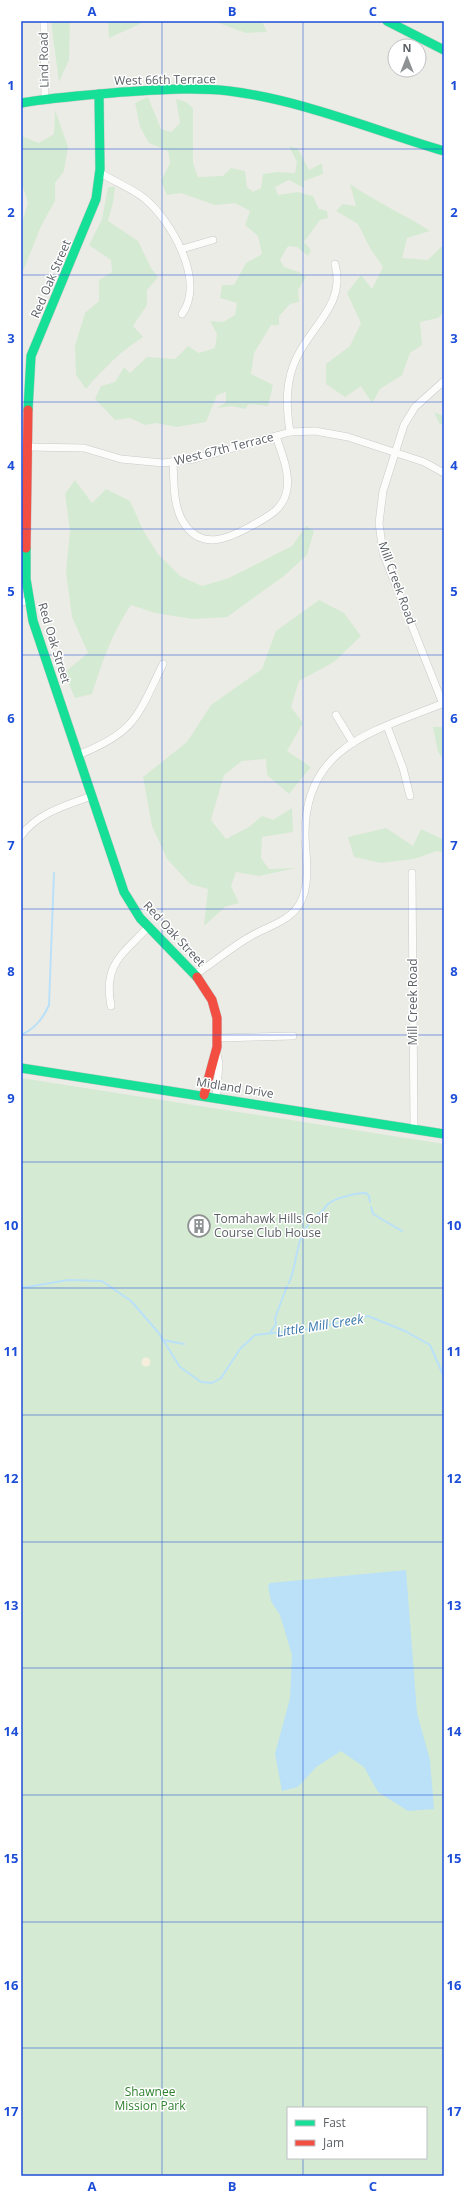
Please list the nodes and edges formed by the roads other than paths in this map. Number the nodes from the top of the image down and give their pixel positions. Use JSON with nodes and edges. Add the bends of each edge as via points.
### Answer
{"nodes":[{"id":1,"x":44,"y":21,"type":"edge"},
{"id":2,"x":387,"y":21,"type":"edge"},
{"id":3,"x":444,"y":50,"type":"edge"},
{"id":4,"x":99,"y":94,"type":"junction"},
{"id":5,"x":45,"y":99,"type":"junction"},
{"id":6,"x":21,"y":103,"type":"edge"},
{"id":7,"x":444,"y":151,"type":"edge"},
{"id":8,"x":99,"y":172,"type":"junction"},
{"id":9,"x":213,"y":240,"type":"dead end"},
{"id":10,"x":182,"y":249,"type":"junction"},
{"id":11,"x":335,"y":264,"type":"dead end"},
{"id":12,"x":182,"y":314,"type":"dead end"},
{"id":13,"x":444,"y":381,"type":"edge"},
{"id":14,"x":290,"y":432,"type":"junction"},
{"id":15,"x":276,"y":436,"type":"junction"},
{"id":16,"x":27,"y":447,"type":"junction"},
{"id":17,"x":394,"y":452,"type":"junction"},
{"id":18,"x":173,"y":462,"type":"junction"},
{"id":19,"x":444,"y":473,"type":"edge"},
{"id":20,"x":25,"y":601,"type":"edge"},
{"id":21,"x":163,"y":664,"type":"dead end"},
{"id":22,"x":444,"y":704,"type":"edge"},
{"id":23,"x":336,"y":715,"type":"dead end"},
{"id":24,"x":387,"y":726,"type":"junction"},
{"id":25,"x":353,"y":743,"type":"junction"},
{"id":26,"x":78,"y":755,"type":"junction"},
{"id":27,"x":92,"y":796,"type":"junction"},
{"id":28,"x":410,"y":796,"type":"dead end"},
{"id":29,"x":21,"y":836,"type":"edge"},
{"id":30,"x":412,"y":874,"type":"dead end"},
{"id":31,"x":148,"y":927,"type":"junction"},
{"id":32,"x":196,"y":974,"type":"junction"},
{"id":33,"x":112,"y":1006,"type":"dead end"},
{"id":34,"x":293,"y":1036,"type":"dead end"},
{"id":35,"x":218,"y":1038,"type":"junction"},
{"id":36,"x":217,"y":1054,"type":"junction"},
{"id":37,"x":21,"y":1068,"type":"edge"},
{"id":38,"x":204,"y":1095,"type":"junction"},
{"id":39,"x":216,"y":1097,"type":"junction"},
{"id":40,"x":414,"y":1130,"type":"junction"},
{"id":41,"x":444,"y":1134,"type":"edge"}],
"edges":[{"from":1,"to":5,"type":"street","name":"Lind Road"},
{"from":2,"to":3,"type":"main road"},
{"from":4,"to":5,"type":"main road","name":"West 66th Terrace"},
{"from":4,"to":7,"type":"main road","name":"West 66th Terrace","via":[[171,89],[215,90],[270,100]]},
{"from":4,"to":8,"type":"main road","name":"Red Oak Street"},
{"from":5,"to":6,"type":"main road","name":"West 66th Terrace"},
{"from":8,"to":10,"type":"street","via":[[144,198],[161,216]]},
{"from":8,"to":16,"type":"main road","name":"Red Oak Street","via":[[92,213],[31,356]]},
{"from":9,"to":10,"type":"street"},
{"from":10,"to":12,"type":"street","via":[[189,282],[189,296]]},
{"from":11,"to":14,"type":"street","via":[[338,282],[333,302],[323,320],[303,345],[291,370],[286,402]]},
{"from":13,"to":17,"type":"street","name":"Mill Creek Road","via":[[411,413]]},
{"from":14,"to":15,"type":"street","name":"West 67th Terrace"},
{"from":14,"to":17,"type":"street","name":"West 67th Terrace","via":[[334,433]]},
{"from":15,"to":18,"type":"street","name":"West 67th Terrace","via":[[194,459]]},
{"from":15,"to":18,"type":"street","via":[[288,477],[285,497],[272,514],[225,540],[215,541],[196,534],[181,519]]},
{"from":16,"to":18,"type":"street","name":"West 67th Terrace","via":[[84,448],[143,462]]},
{"from":16,"to":20,"type":"main road","name":"Red Oak Street"},
{"from":17,"to":19,"type":"street","name":"West 67th Terrace","via":[[424,462]]},
{"from":17,"to":22,"type":"street","name":"Mill Creek Road","via":[[379,506],[380,536]]},
{"from":20,"to":26,"type":"main road","name":"Red Oak Street"},
{"from":21,"to":26,"type":"street","via":[[145,703],[127,728],[105,744]]},
{"from":22,"to":24,"type":"street"},
{"from":23,"to":25,"type":"street"},
{"from":24,"to":25,"type":"street"},
{"from":24,"to":28,"type":"street","via":[[407,780]]},
{"from":25,"to":32,"type":"street","via":[[330,761],[313,790],[306,816],[305,890],[298,906],[287,917],[248,938]]},
{"from":26,"to":27,"type":"main road","name":"Red Oak Street"},
{"from":27,"to":29,"type":"street","via":[[59,807],[39,819]]},
{"from":27,"to":31,"type":"main road","name":"Red Oak Street","via":[[124,892],[131,906]]},
{"from":30,"to":40,"type":"street","name":"Mill Creek Road"},
{"from":31,"to":32,"type":"main road","name":"Red Oak Street"},
{"from":31,"to":33,"type":"street","via":[[114,965],[110,973],[108,991]]},
{"from":32,"to":35,"type":"main road","name":"Red Oak Street","via":[[215,1012]]},
{"from":34,"to":35,"type":"street"},
{"from":35,"to":36,"type":"main road","name":"Red Oak Street"},
{"from":36,"to":38,"type":"main road","name":"Red Oak Street","via":[[211,1064]]},
{"from":36,"to":39,"type":"street","via":[[219,1064]]},
{"from":37,"to":38,"type":"main road","name":"Midland Drive"},
{"from":38,"to":39,"type":"main road","name":"Midland Drive"},
{"from":39,"to":40,"type":"main road","name":"Midland Drive"},
{"from":40,"to":41,"type":"main road","name":"Midland Drive"}]}
